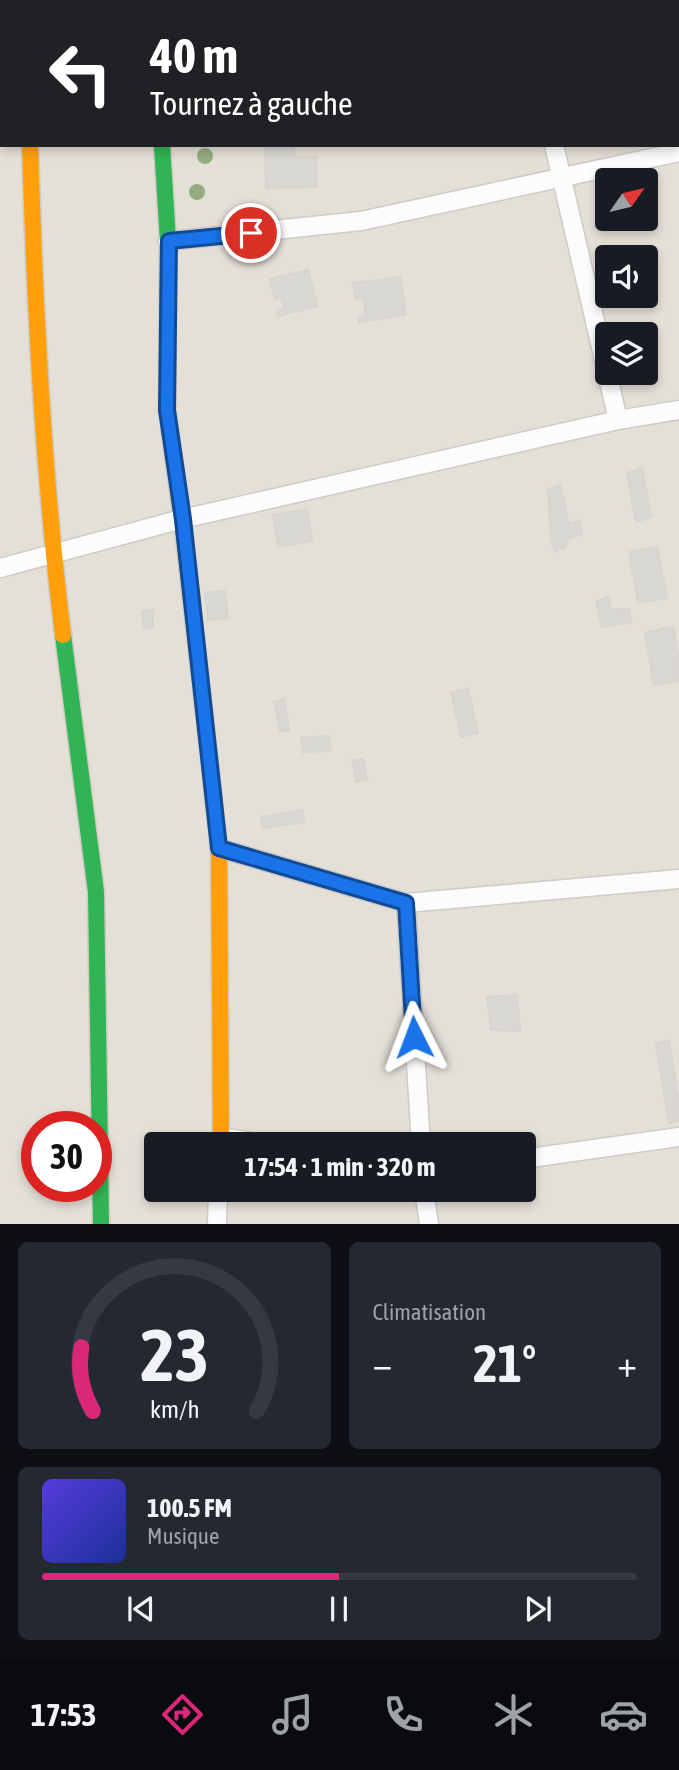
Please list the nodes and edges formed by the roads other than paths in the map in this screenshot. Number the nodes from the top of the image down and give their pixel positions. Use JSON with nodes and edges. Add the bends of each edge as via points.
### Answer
{"nodes":[{"id":1,"x":30,"y":147,"type":"edge"},
{"id":2,"x":162,"y":147,"type":"edge"},
{"id":3,"x":554,"y":147,"type":"edge"},
{"id":4,"x":679,"y":152,"type":"edge"},
{"id":5,"x":561,"y":178,"type":"junction"},
{"id":6,"x":169,"y":241,"type":"junction"},
{"id":7,"x":679,"y":410,"type":"edge"},
{"id":8,"x":618,"y":421,"type":"junction"},
{"id":9,"x":183,"y":519,"type":"junction"},
{"id":10,"x":53,"y":553,"type":"junction"},
{"id":11,"x":0,"y":568,"type":"edge"},
{"id":12,"x":219,"y":848,"type":"junction"},
{"id":13,"x":679,"y":879,"type":"edge"},
{"id":14,"x":406,"y":903,"type":"junction"},
{"id":15,"x":221,"y":1132,"type":"edge"},
{"id":16,"x":420,"y":1132,"type":"edge"},
{"id":17,"x":679,"y":1137,"type":"edge"},
{"id":18,"x":536,"y":1157,"type":"edge"},
{"id":19,"x":218,"y":1202,"type":"edge"},
{"id":20,"x":426,"y":1202,"type":"edge"},
{"id":21,"x":101,"y":1224,"type":"edge"},
{"id":22,"x":217,"y":1224,"type":"edge"},
{"id":23,"x":429,"y":1224,"type":"edge"}],
"edges":[{"from":1,"to":10,"type":"street","via":[[36,328]]},
{"from":2,"to":6,"type":"street"},
{"from":3,"to":5,"type":"street"},
{"from":4,"to":5,"type":"street"},
{"from":5,"to":6,"type":"street","via":[[361,221]]},
{"from":5,"to":8,"type":"street"},
{"from":6,"to":9,"type":"street","via":[[167,410]]},
{"from":7,"to":8,"type":"street"},
{"from":8,"to":9,"type":"street"},
{"from":9,"to":10,"type":"street"},
{"from":9,"to":12,"type":"street"},
{"from":10,"to":11,"type":"street"},
{"from":10,"to":21,"type":"street","via":[[96,892]]},
{"from":12,"to":14,"type":"street"},
{"from":12,"to":15,"type":"street"},
{"from":13,"to":14,"type":"street"},
{"from":14,"to":16,"type":"street"},
{"from":17,"to":18,"type":"street"},
{"from":19,"to":22,"type":"street"},
{"from":20,"to":23,"type":"street"}]}
